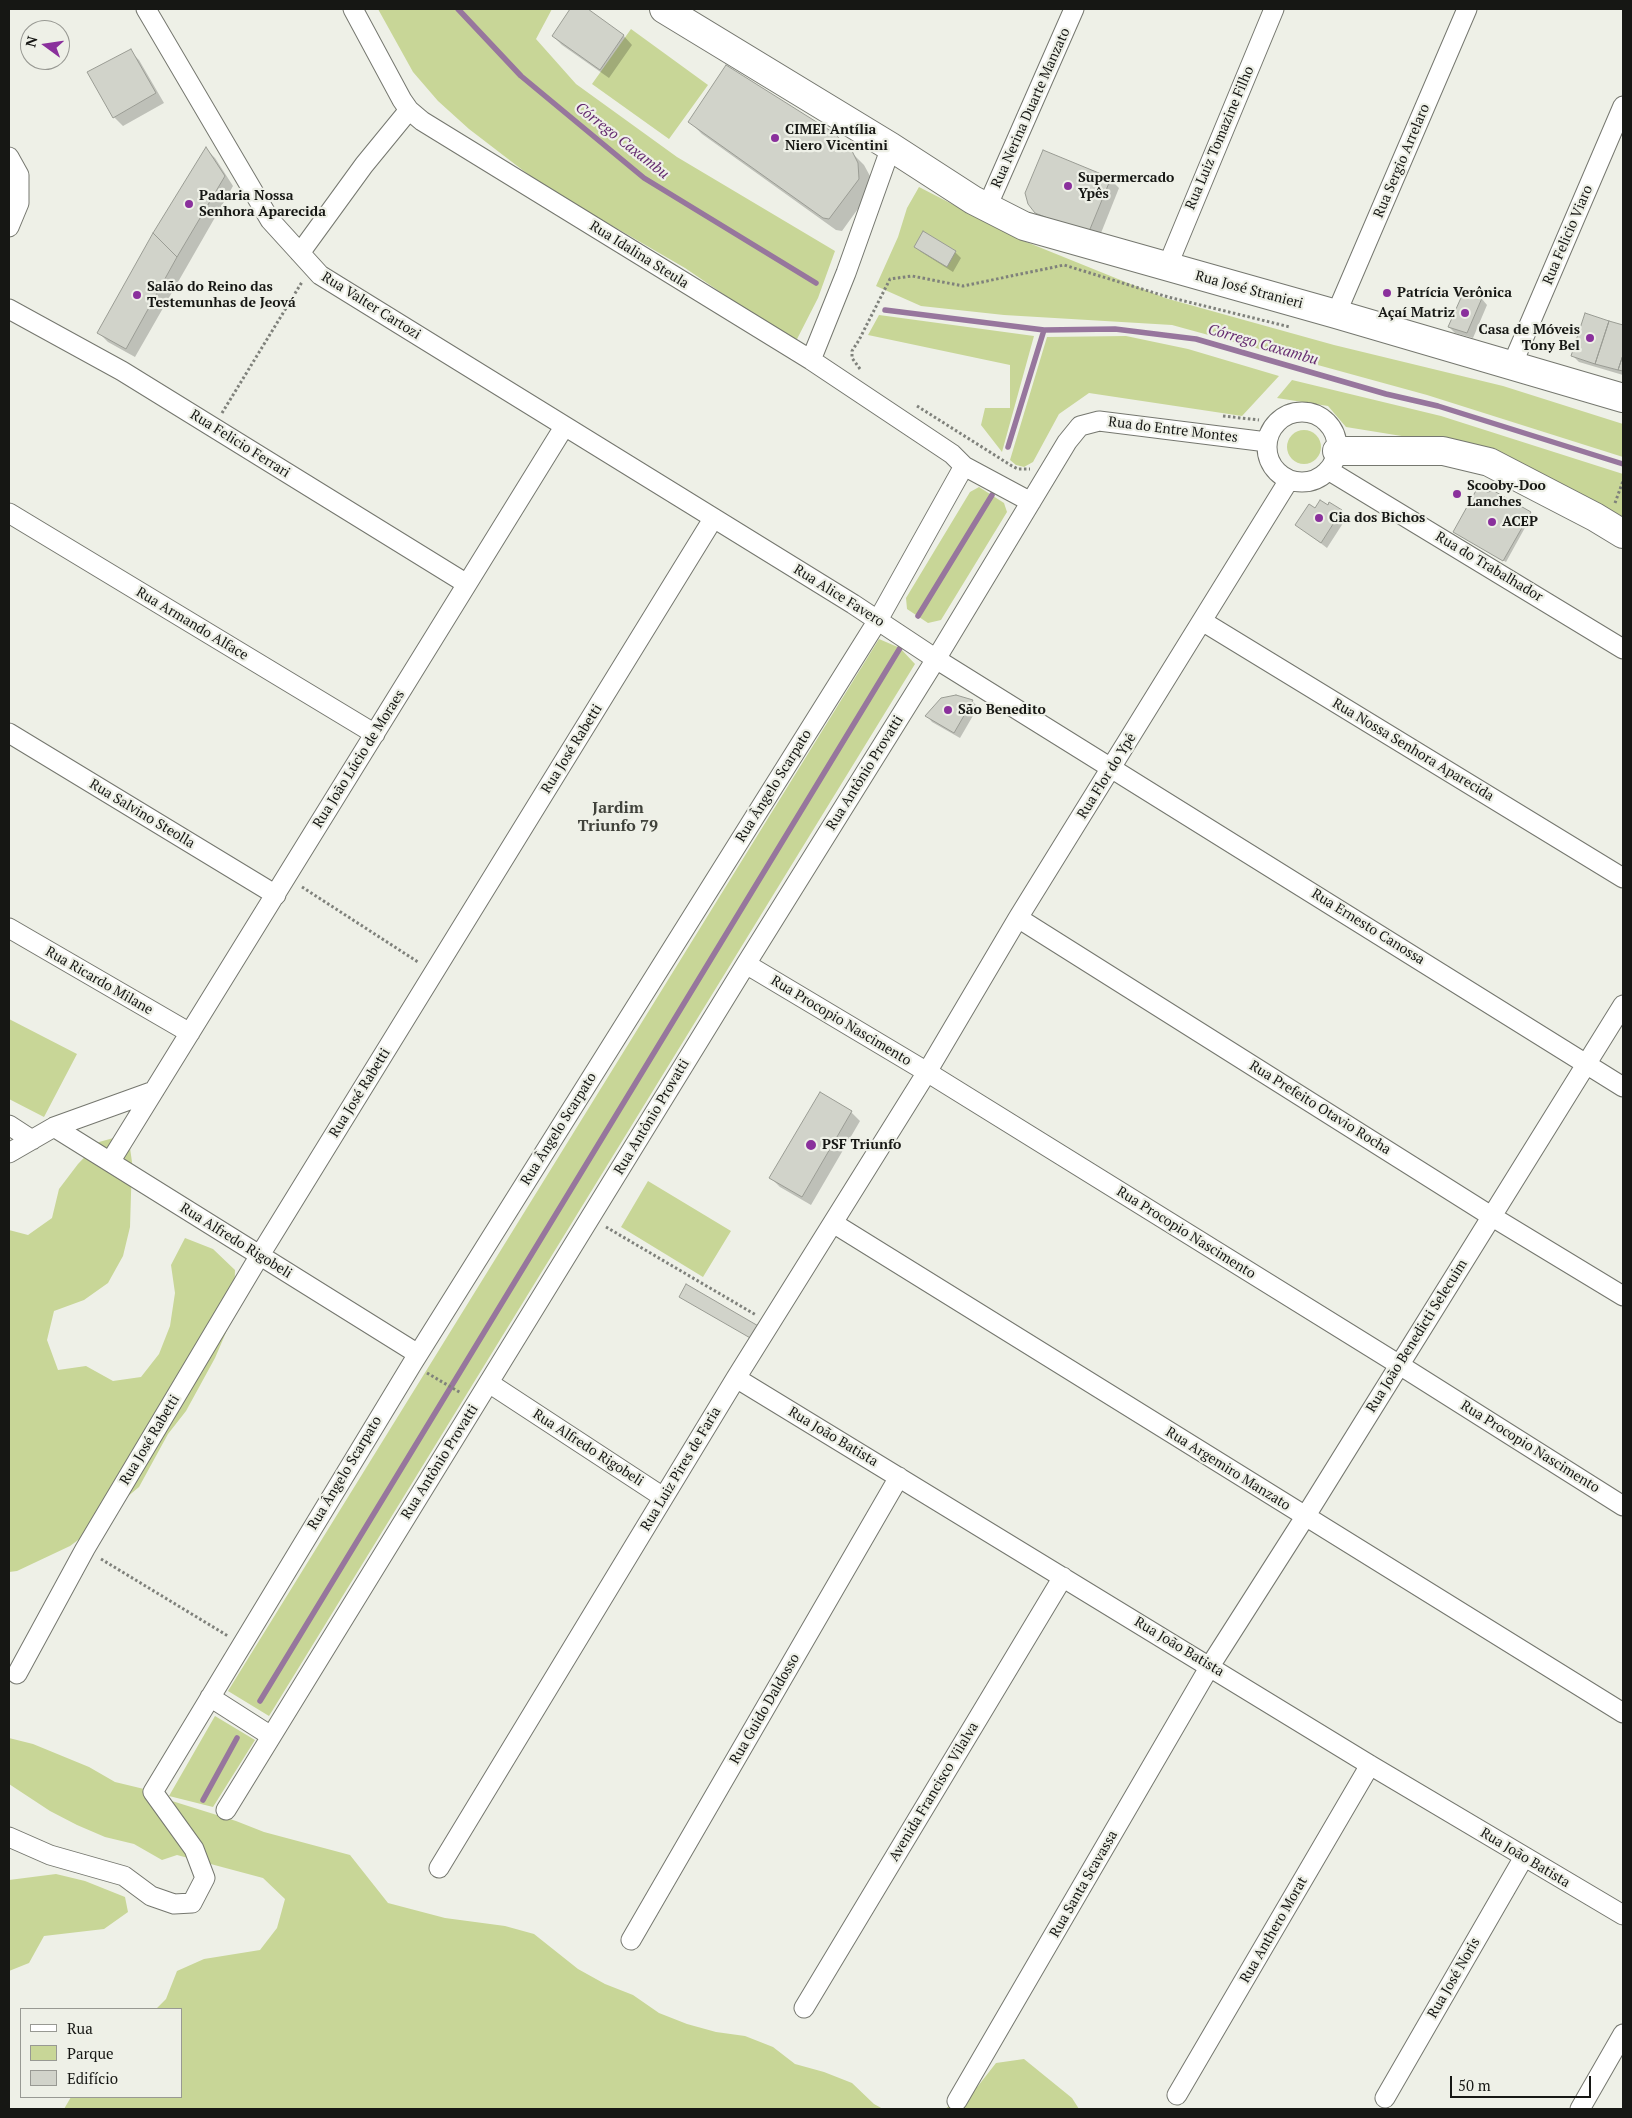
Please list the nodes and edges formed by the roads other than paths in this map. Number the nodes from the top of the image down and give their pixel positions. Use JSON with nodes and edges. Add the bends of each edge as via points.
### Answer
{"nodes":[{"id":1,"x":353,"y":9,"type":"edge"},
{"id":2,"x":664,"y":9,"type":"edge"},
{"id":3,"x":1074,"y":9,"type":"edge"},
{"id":4,"x":1274,"y":9,"type":"edge"},
{"id":5,"x":1467,"y":9,"type":"edge"},
{"id":6,"x":143,"y":10,"type":"edge"},
{"id":7,"x":1623,"y":106,"type":"edge"},
{"id":8,"x":409,"y":110,"type":"junction"},
{"id":9,"x":891,"y":147,"type":"junction"},
{"id":10,"x":9,"y":157,"type":"edge"},
{"id":11,"x":988,"y":207,"type":"junction"},
{"id":12,"x":9,"y":227,"type":"edge"},
{"id":13,"x":305,"y":260,"type":"junction"},
{"id":14,"x":1166,"y":267,"type":"junction"},
{"id":15,"x":9,"y":309,"type":"edge"},
{"id":16,"x":1336,"y":314,"type":"junction"},
{"id":17,"x":811,"y":360,"type":"junction"},
{"id":18,"x":1512,"y":365,"type":"junction"},
{"id":19,"x":1623,"y":398,"type":"edge"},
{"id":20,"x":1080,"y":426,"type":"joint"},
{"id":21,"x":564,"y":427,"type":"junction"},
{"id":22,"x":1267,"y":442,"type":"junction"},
{"id":23,"x":1333,"y":460,"type":"junction"},
{"id":24,"x":964,"y":466,"type":"junction"},
{"id":25,"x":1289,"y":480,"type":"junction"},
{"id":26,"x":1031,"y":502,"type":"junction"},
{"id":27,"x":9,"y":514,"type":"edge"},
{"id":28,"x":713,"y":519,"type":"junction"},
{"id":29,"x":1623,"y":534,"type":"edge"},
{"id":30,"x":467,"y":584,"type":"junction"},
{"id":31,"x":878,"y":620,"type":"junction"},
{"id":32,"x":1202,"y":621,"type":"junction"},
{"id":33,"x":1623,"y":648,"type":"edge"},
{"id":34,"x":936,"y":659,"type":"junction"},
{"id":35,"x":9,"y":733,"type":"edge"},
{"id":36,"x":375,"y":734,"type":"junction"},
{"id":37,"x":1112,"y":767,"type":"junction"},
{"id":38,"x":1623,"y":878,"type":"edge"},
{"id":39,"x":276,"y":895,"type":"junction"},
{"id":40,"x":1018,"y":918,"type":"junction"},
{"id":41,"x":9,"y":928,"type":"edge"},
{"id":42,"x":746,"y":964,"type":"junction"},
{"id":43,"x":1623,"y":1005,"type":"edge"},
{"id":44,"x":190,"y":1033,"type":"junction"},
{"id":45,"x":1586,"y":1064,"type":"junction"},
{"id":46,"x":927,"y":1072,"type":"junction"},
{"id":47,"x":1623,"y":1087,"type":"edge"},
{"id":48,"x":154,"y":1091,"type":"junction"},
{"id":49,"x":9,"y":1125,"type":"edge"},
{"id":50,"x":54,"y":1127,"type":"junction"},
{"id":51,"x":32,"y":1140,"type":"junction"},
{"id":52,"x":9,"y":1153,"type":"edge"},
{"id":53,"x":110,"y":1162,"type":"junction"},
{"id":54,"x":1491,"y":1216,"type":"junction"},
{"id":55,"x":833,"y":1224,"type":"junction"},
{"id":56,"x":260,"y":1255,"type":"junction"},
{"id":57,"x":1623,"y":1296,"type":"edge"},
{"id":58,"x":418,"y":1354,"type":"junction"},
{"id":59,"x":1398,"y":1364,"type":"junction"},
{"id":60,"x":736,"y":1378,"type":"junction"},
{"id":61,"x":489,"y":1382,"type":"junction"},
{"id":62,"x":899,"y":1477,"type":"junction"},
{"id":63,"x":663,"y":1497,"type":"junction"},
{"id":64,"x":1623,"y":1506,"type":"edge"},
{"id":65,"x":1305,"y":1517,"type":"junction"},
{"id":66,"x":1063,"y":1577,"type":"junction"},
{"id":67,"x":1210,"y":1666,"type":"junction"},
{"id":68,"x":17,"y":1674,"type":"dead end"},
{"id":69,"x":210,"y":1697,"type":"junction"},
{"id":70,"x":1623,"y":1712,"type":"edge"},
{"id":71,"x":271,"y":1736,"type":"junction"},
{"id":72,"x":1370,"y":1765,"type":"junction"},
{"id":73,"x":226,"y":1810,"type":"dead end"},
{"id":74,"x":9,"y":1837,"type":"edge"},
{"id":75,"x":1524,"y":1858,"type":"junction"},
{"id":76,"x":440,"y":1868,"type":"dead end"},
{"id":77,"x":1623,"y":1915,"type":"edge"},
{"id":78,"x":632,"y":1940,"type":"dead end"},
{"id":79,"x":804,"y":2008,"type":"dead end"},
{"id":80,"x":1623,"y":2034,"type":"edge"},
{"id":81,"x":1177,"y":2095,"type":"dead end"},
{"id":82,"x":1384,"y":2098,"type":"dead end"},
{"id":83,"x":957,"y":2101,"type":"dead end"},
{"id":84,"x":1580,"y":2109,"type":"edge"}],
"edges":[{"from":1,"to":8,"type":"street","name":"Rua Idalina Steula"},
{"from":2,"to":9,"type":"street","name":"Rua José Stranieri"},
{"from":3,"to":11,"type":"street","name":"Rua Nerina Duarte Manzato"},
{"from":4,"to":14,"type":"street","name":"Rua Luiz Tomazine Filho"},
{"from":5,"to":16,"type":"street","name":"Rua Sergio Arrelaro"},
{"from":6,"to":13,"type":"street","name":"Rua Valter Cartozi","via":[[270,220]]},
{"from":7,"to":18,"type":"street","name":"Rua Felicio Viaro"},
{"from":8,"to":13,"type":"street","via":[[364,165]]},
{"from":8,"to":17,"type":"street","name":"Rua Idalina Steula"},
{"from":9,"to":11,"type":"street","name":"Rua José Stranieri"},
{"from":9,"to":17,"type":"street"},
{"from":10,"to":12,"type":"street","via":[[19,175],[19,203]]},
{"from":11,"to":14,"type":"street","name":"Rua José Stranieri","via":[[1024,226]]},
{"from":13,"to":21,"type":"street","name":"Rua Valter Cartozi","via":[[328,280]]},
{"from":14,"to":16,"type":"street","name":"Rua José Stranieri"},
{"from":15,"to":30,"type":"street","name":"Rua Felicio Ferrari","via":[[122,371]]},
{"from":16,"to":18,"type":"street","name":"Rua José Stranieri"},
{"from":17,"to":24,"type":"street","name":"Rua Idalina Steula","via":[[952,454]]},
{"from":18,"to":19,"type":"street","name":"Rua José Stranieri"},
{"from":20,"to":22,"type":"street","name":"Rua do Entre Montes","via":[[1099,420]]},
{"from":20,"to":26,"type":"street","name":"Rua Antônio Provatti"},
{"from":21,"to":28,"type":"street","name":"Rua Alice Favero"},
{"from":21,"to":30,"type":"street","name":"Rua João Lúcio de Moraes"},
{"from":22,"to":23,"type":"street","via":[[1277,423],[1285,416],[1296,412],[1317,415],[1326,421],[1336,440]]},
{"from":22,"to":25,"type":"street","via":[[1274,469]]},
{"from":23,"to":25,"type":"street","via":[[1321,477],[1311,482]]},
{"from":23,"to":29,"type":"street","via":[[1443,451],[1489,462]]},
{"from":23,"to":33,"type":"street","name":"Rua do Trabalhador"},
{"from":24,"to":26,"type":"street","name":"Rua Idalina Steula"},
{"from":24,"to":31,"type":"street","name":"Rua Ângelo Scarpato"},
{"from":25,"to":32,"type":"street","name":"Rua Flor do Ypê"},
{"from":26,"to":34,"type":"street","name":"Rua Antônio Provatti"},
{"from":27,"to":36,"type":"street","name":"Rua Armando Alface"},
{"from":28,"to":31,"type":"street","name":"Rua Alice Favero"},
{"from":28,"to":56,"type":"street","name":"Rua José Rabetti"},
{"from":30,"to":36,"type":"street","name":"Rua João Lúcio de Moraes"},
{"from":31,"to":34,"type":"street","name":"Rua Alice Favero"},
{"from":31,"to":58,"type":"street","name":"Rua Ângelo Scarpato"},
{"from":32,"to":37,"type":"street","name":"Rua Flor do Ypê"},
{"from":32,"to":38,"type":"street","name":"Rua Nossa Senhora Aparecida"},
{"from":34,"to":37,"type":"street","name":"Rua Alice Favero"},
{"from":34,"to":42,"type":"street","name":"Rua Antônio Provatti"},
{"from":35,"to":39,"type":"street","name":"Rua Salvino Steolla"},
{"from":36,"to":39,"type":"street","name":"Rua João Lúcio de Moraes"},
{"from":37,"to":40,"type":"street","name":"Rua Flor do Ypê"},
{"from":37,"to":45,"type":"street","name":"Rua Ernesto Canossa"},
{"from":39,"to":44,"type":"street","name":"Rua João Lúcio de Moraes"},
{"from":40,"to":46,"type":"street","name":"Rua Flor do Ypê"},
{"from":40,"to":54,"type":"street","name":"Rua Prefeito Otavio Rocha"},
{"from":41,"to":44,"type":"street","name":"Rua Ricardo Milane"},
{"from":42,"to":46,"type":"street","name":"Rua Procopio Nascimento"},
{"from":42,"to":61,"type":"street","name":"Rua Antônio Provatti"},
{"from":43,"to":45,"type":"street","name":"Rua João Benedicti Selecuim"},
{"from":44,"to":48,"type":"street","name":"Rua João Lúcio de Moraes"},
{"from":45,"to":47,"type":"street","name":"Rua Ernesto Canossa"},
{"from":45,"to":54,"type":"street","name":"Rua João Benedicti Selecuim"},
{"from":46,"to":55,"type":"street","name":"Rua Luiz Pires de Faria"},
{"from":46,"to":59,"type":"street","name":"Rua Procopio Nascimento"},
{"from":48,"to":50,"type":"street"},
{"from":48,"to":53,"type":"street","name":"Rua João Lúcio de Moraes"},
{"from":49,"to":51,"type":"street"},
{"from":50,"to":51,"type":"street"},
{"from":50,"to":53,"type":"street","name":"Rua Alfredo Rigobeli"},
{"from":51,"to":52,"type":"street"},
{"from":53,"to":56,"type":"street","name":"Rua Alfredo Rigobeli"},
{"from":54,"to":57,"type":"street","name":"Rua Prefeito Otavio Rocha"},
{"from":54,"to":59,"type":"street","name":"Rua João Benedicti Selecuim"},
{"from":55,"to":60,"type":"street","name":"Rua Luiz Pires de Faria"},
{"from":55,"to":65,"type":"street","name":"Rua Argemiro Manzato"},
{"from":56,"to":58,"type":"street","name":"Rua Alfredo Rigobeli"},
{"from":56,"to":68,"type":"street","name":"Rua José Rabetti","via":[[85,1549]]},
{"from":58,"to":69,"type":"street","name":"Rua Ângelo Scarpato"},
{"from":59,"to":64,"type":"street","name":"Rua Procopio Nascimento"},
{"from":59,"to":65,"type":"street","name":"Rua João Benedicti Selecuim"},
{"from":60,"to":62,"type":"street","name":"Rua João Batista"},
{"from":60,"to":63,"type":"street","name":"Rua Luiz Pires de Faria"},
{"from":61,"to":63,"type":"street","name":"Rua Alfredo Rigobeli"},
{"from":61,"to":71,"type":"street","name":"Rua Antônio Provatti"},
{"from":62,"to":66,"type":"street","name":"Rua João Batista"},
{"from":62,"to":78,"type":"street","name":"Rua Guido Daldosso"},
{"from":63,"to":76,"type":"street","name":"Rua Luiz Pires de Faria"},
{"from":65,"to":67,"type":"street","name":"Rua João Benedicti Selecuim"},
{"from":65,"to":70,"type":"street","name":"Rua Argemiro Manzato"},
{"from":66,"to":67,"type":"street","name":"Rua João Batista"},
{"from":66,"to":79,"type":"street","name":"Avenida Francisco Vilalva"},
{"from":67,"to":72,"type":"street","name":"Rua João Batista"},
{"from":67,"to":83,"type":"street","name":"Rua Santa Scavassa"},
{"from":69,"to":71,"type":"street"},
{"from":69,"to":74,"type":"street","name":"Rua Ângelo Scarpato","via":[[153,1792],[194,1849],[205,1878],[192,1903],[174,1904],[152,1896],[124,1876],[50,1855]]},
{"from":71,"to":73,"type":"street","name":"Rua Antônio Provatti"},
{"from":72,"to":75,"type":"street","name":"Rua João Batista"},
{"from":72,"to":81,"type":"street","name":"Rua Anthero Morat"},
{"from":75,"to":77,"type":"street","name":"Rua João Batista"},
{"from":75,"to":82,"type":"street","name":"Rua José Noris"},
{"from":80,"to":84,"type":"street"}]}
